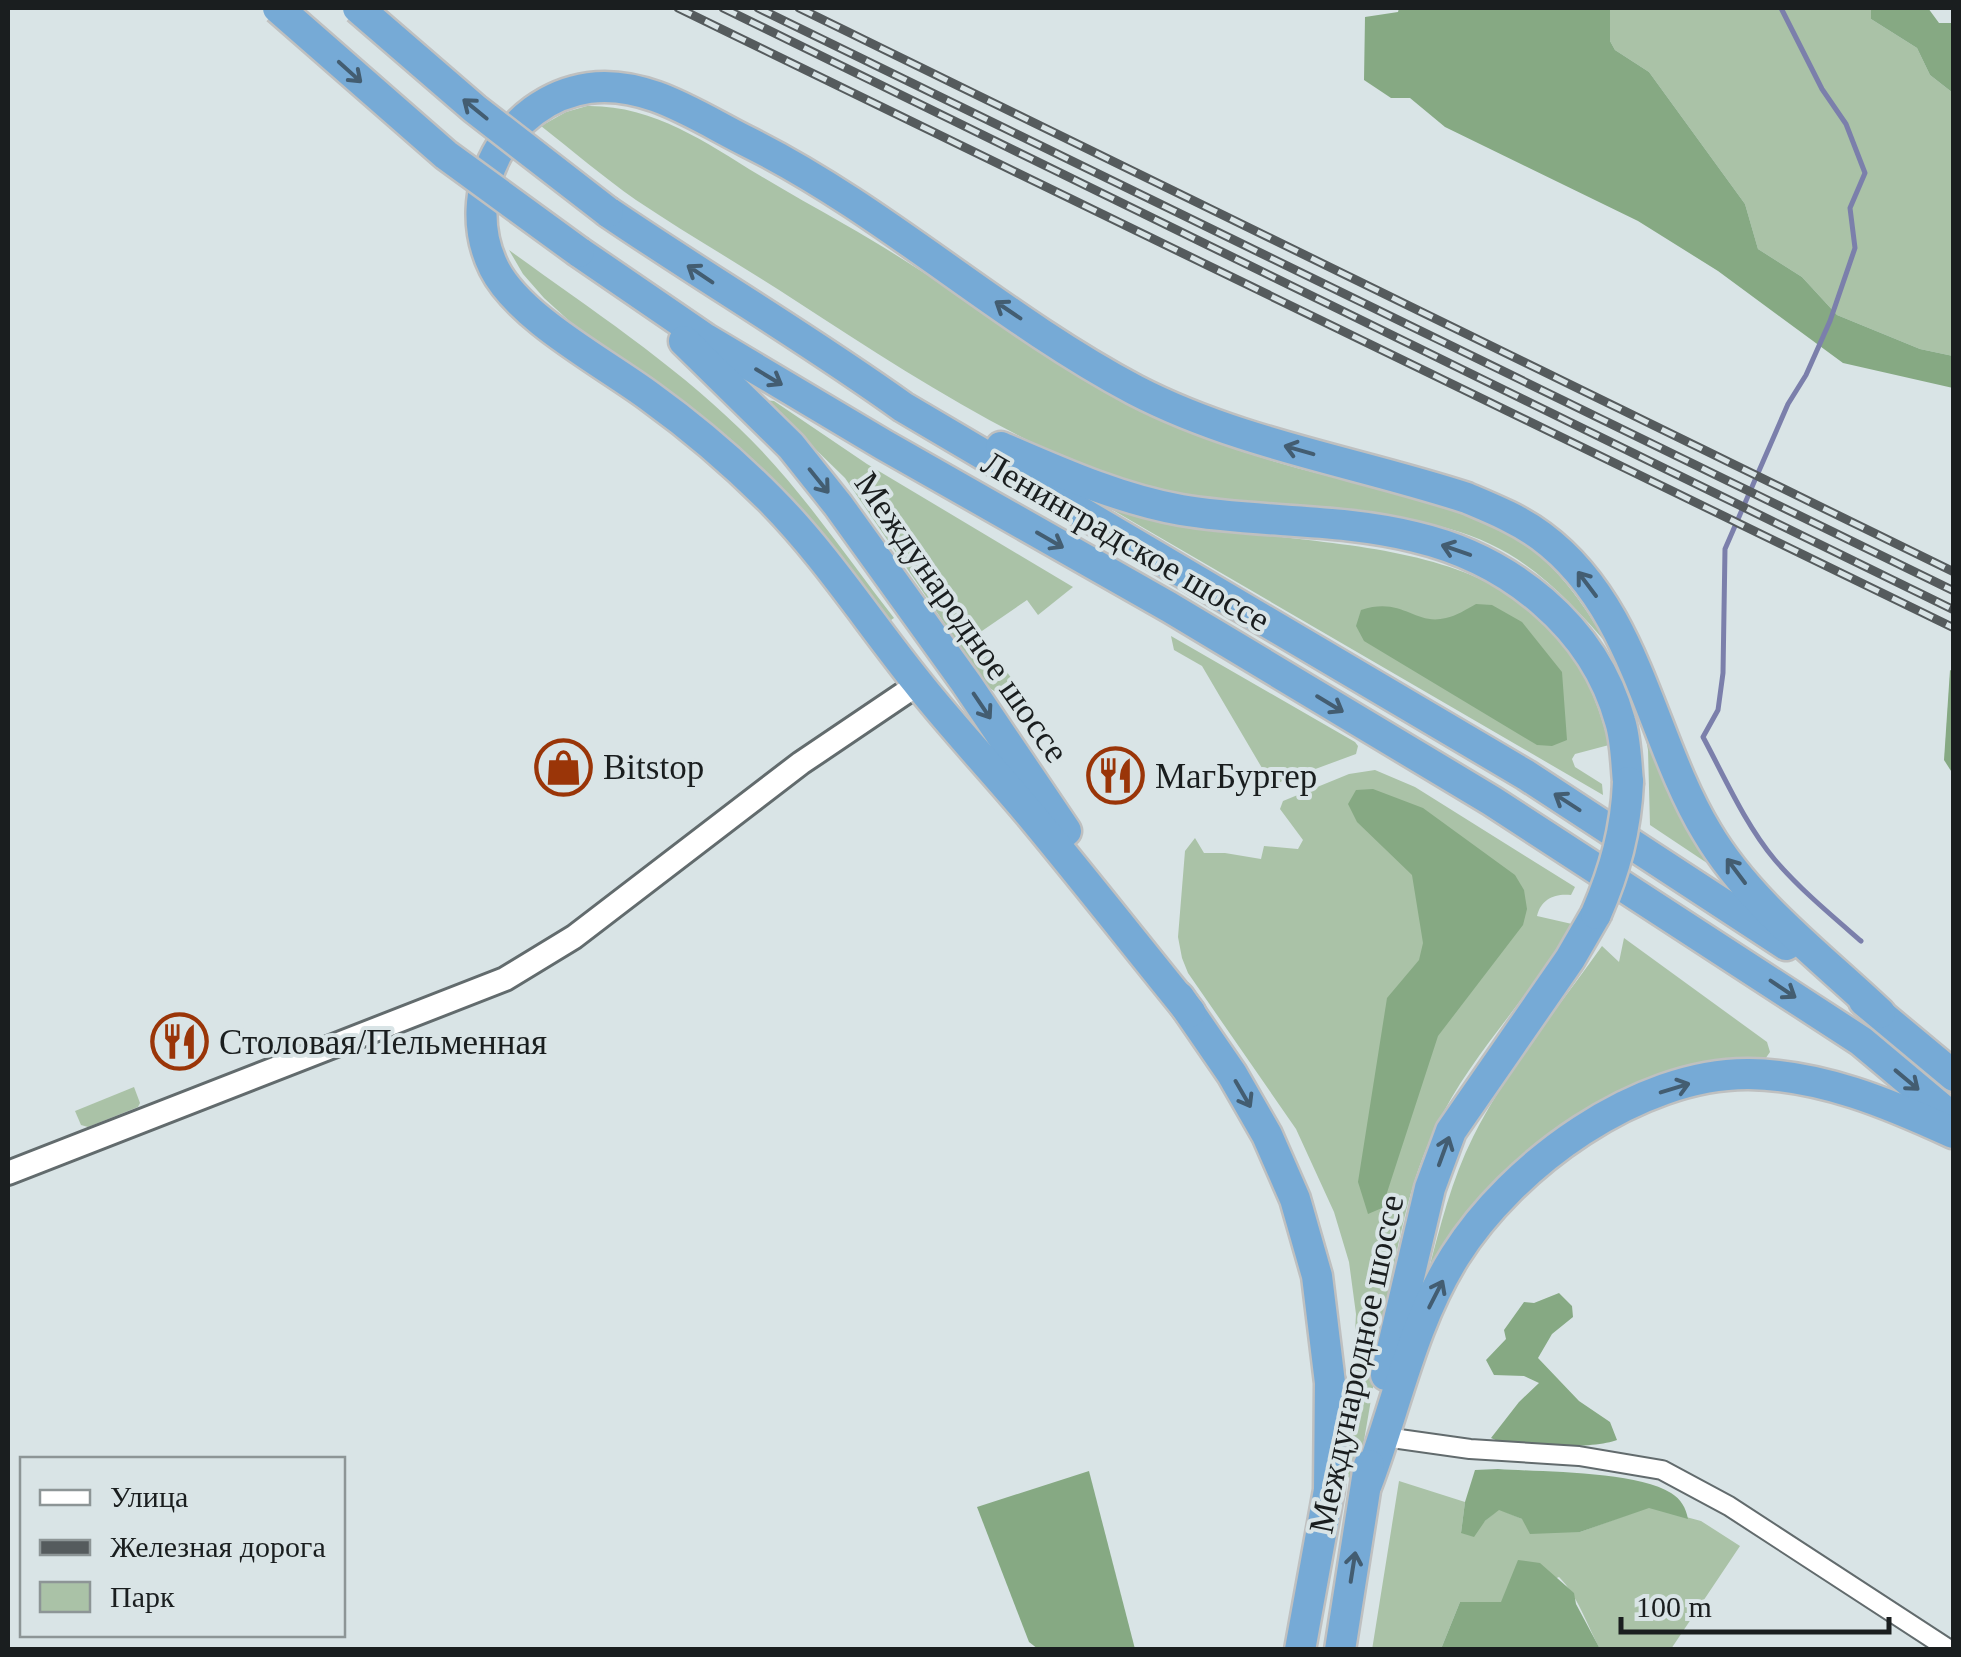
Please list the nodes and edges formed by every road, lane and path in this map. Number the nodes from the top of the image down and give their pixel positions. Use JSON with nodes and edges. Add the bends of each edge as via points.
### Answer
{"nodes":[{"id":1,"x":278,"y":8,"type":"edge"},
{"id":2,"x":358,"y":8,"type":"edge"},
{"id":3,"x":627,"y":287,"type":"junction"},
{"id":4,"x":842,"y":363,"type":"junction"},
{"id":5,"x":918,"y":684,"type":"junction"},
{"id":6,"x":1190,"y":1012,"type":"junction"},
{"id":7,"x":1880,"y":1012,"type":"junction"},
{"id":8,"x":1954,"y":1076,"type":"edge"},
{"id":9,"x":1954,"y":1120,"type":"edge"},
{"id":10,"x":1954,"y":1133,"type":"edge"},
{"id":11,"x":8,"y":1173,"type":"edge"},
{"id":12,"x":1385,"y":1436,"type":"junction"},
{"id":13,"x":1366,"y":1484,"type":"junction"},
{"id":14,"x":1300,"y":1650,"type":"edge"},
{"id":15,"x":1340,"y":1650,"type":"edge"},
{"id":16,"x":1950,"y":1650,"type":"edge"}],
"edges":[{"from":1,"to":3,"type":"highway","name":"Ленинградское шоссе","one_way":true,"bridge":true,"via":[[446,155]]},
{"from":4,"to":2,"type":"highway","name":"Ленинградское шоссе","one_way":true,"bridge":true,"via":[[608,212],[474,110]]},
{"from":3,"to":6,"type":"highway","name":"Международное шоссе","one_way":true,"via":[[791,446],[838,505]]},
{"from":3,"to":9,"type":"highway","name":"Ленинградское шоссе","one_way":true,"via":[[851,426],[1169,606],[1492,801],[1861,1041]]},
{"from":7,"to":4,"type":"highway","name":"Ленинградское шоссе","one_way":true,"via":[[1526,776],[936,427]]},
{"from":13,"to":4,"type":"highway","name":"Международное шоссе","one_way":true,"bridge":true,"via":[[1407,1282],[1451,1131],[1570,959],[1619,858],[1628,782],[1621,723],[1608,688],[1586,646],[1554,611],[1486,560],[1415,537],[1179,510],[1076,480]]},
{"from":5,"to":6,"type":"highway"},
{"from":7,"to":5,"type":"highway","one_way":true,"via":[[1746,886],[1707,832],[1610,618],[1581,575],[1543,538],[1467,498],[1214,424],[1137,390],[802,169],[649,94],[590,88],[536,109],[496,153],[483,190],[486,248],[503,284],[530,312],[721,450],[776,504]]},
{"from":5,"to":11,"type":"street","via":[[801,763],[574,937],[505,979]]},
{"from":6,"to":14,"type":"highway","name":"Международное шоссе","one_way":true,"via":[[1267,1135],[1317,1276],[1330,1383],[1329,1490]]},
{"from":7,"to":8,"type":"highway","name":"Ленинградское шоссе"},
{"from":12,"to":10,"type":"highway","one_way":true,"via":[[1408,1360],[1455,1256],[1520,1178],[1615,1112],[1704,1079],[1747,1074],[1844,1088]]},
{"from":12,"to":13,"type":"highway"},
{"from":12,"to":16,"type":"street","via":[[1662,1470]]},
{"from":15,"to":13,"type":"highway","name":"Международное шоссе","one_way":true}]}
